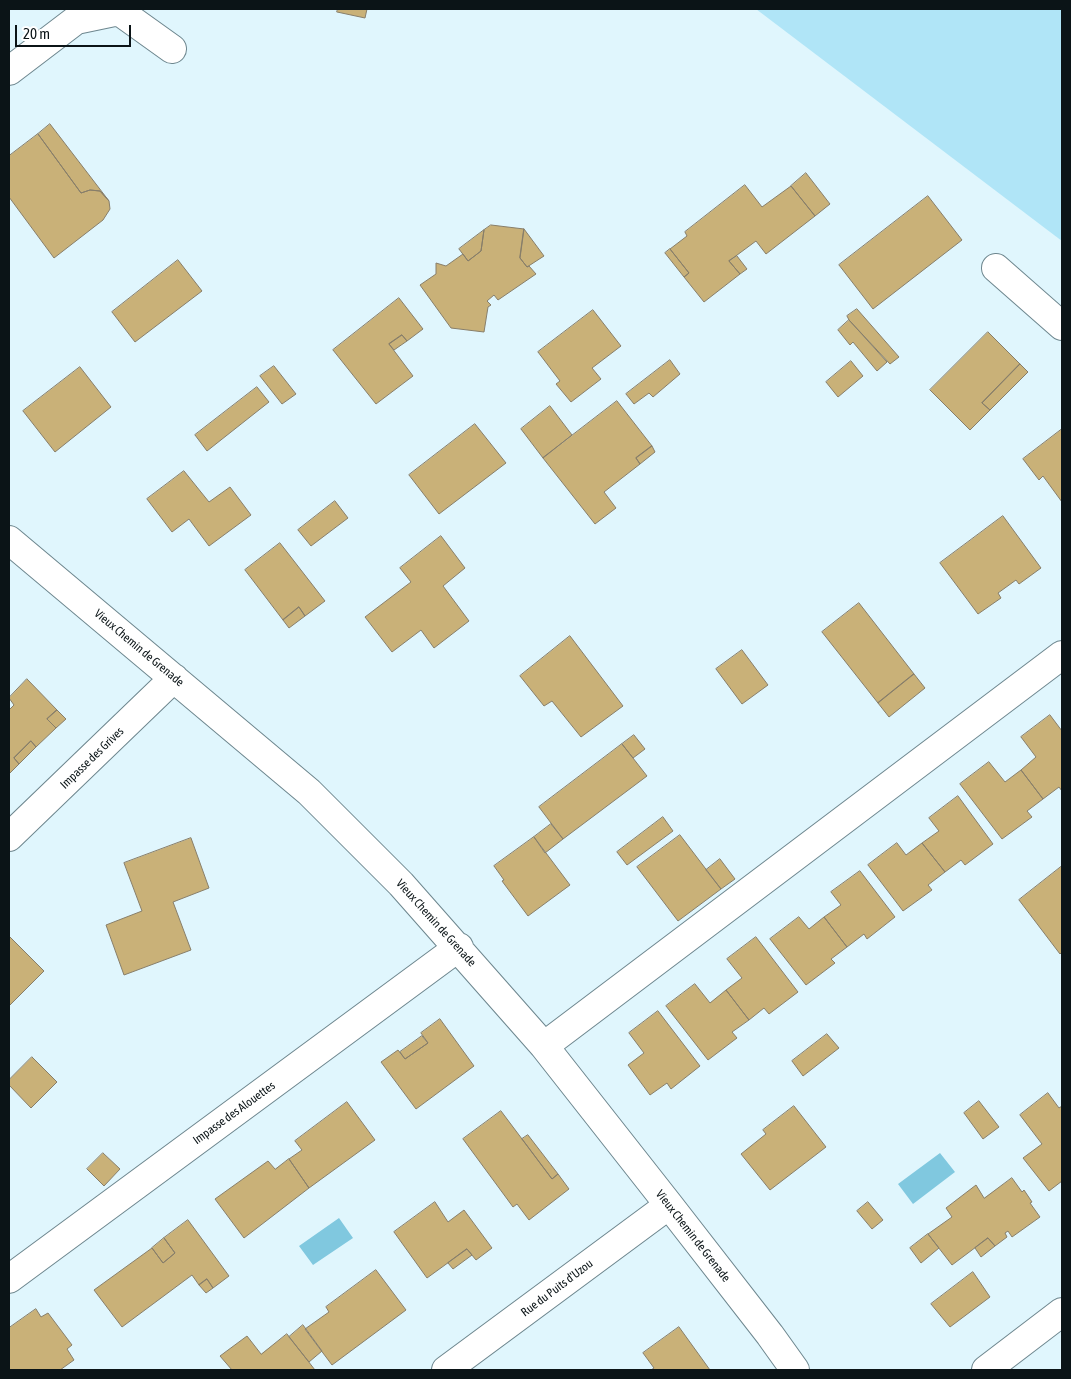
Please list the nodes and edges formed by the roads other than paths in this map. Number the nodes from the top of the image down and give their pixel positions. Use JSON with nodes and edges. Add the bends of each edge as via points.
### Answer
{"nodes":[{"id":1,"x":172,"y":50,"type":"dead end"},
{"id":2,"x":9,"y":71,"type":"edge"},
{"id":3,"x":996,"y":268,"type":"dead end"},
{"id":4,"x":1062,"y":326,"type":"edge"},
{"id":5,"x":9,"y":540,"type":"edge"},
{"id":6,"x":1062,"y":655,"type":"edge"},
{"id":7,"x":174,"y":678,"type":"junction"},
{"id":8,"x":9,"y":838,"type":"edge"},
{"id":9,"x":459,"y":947,"type":"junction"},
{"id":10,"x":544,"y":1046,"type":"junction"},
{"id":11,"x":669,"y":1205,"type":"junction"},
{"id":12,"x":9,"y":1279,"type":"edge"},
{"id":13,"x":1062,"y":1312,"type":"edge"},
{"id":14,"x":446,"y":1370,"type":"edge"},
{"id":15,"x":794,"y":1370,"type":"edge"},
{"id":16,"x":986,"y":1370,"type":"edge"}],
"edges":[{"from":1,"to":2,"type":"street","via":[[118,11],[76,20]]},
{"from":3,"to":4,"type":"street"},
{"from":5,"to":7,"type":"street","name":"Vieux Chemin de Grenade"},
{"from":6,"to":10,"type":"street"},
{"from":7,"to":8,"type":"street","name":"Impasse des Grives"},
{"from":7,"to":9,"type":"street","name":"Vieux Chemin de Grenade","via":[[309,792]]},
{"from":9,"to":10,"type":"street","name":"Vieux Chemin de Grenade"},
{"from":9,"to":12,"type":"street","name":"Impasse des Alouettes"},
{"from":10,"to":11,"type":"street","name":"Vieux Chemin de Grenade"},
{"from":11,"to":14,"type":"street","name":"Rue du Puits d'Uzou"},
{"from":11,"to":15,"type":"street","name":"Vieux Chemin de Grenade"},
{"from":13,"to":16,"type":"street"}]}
